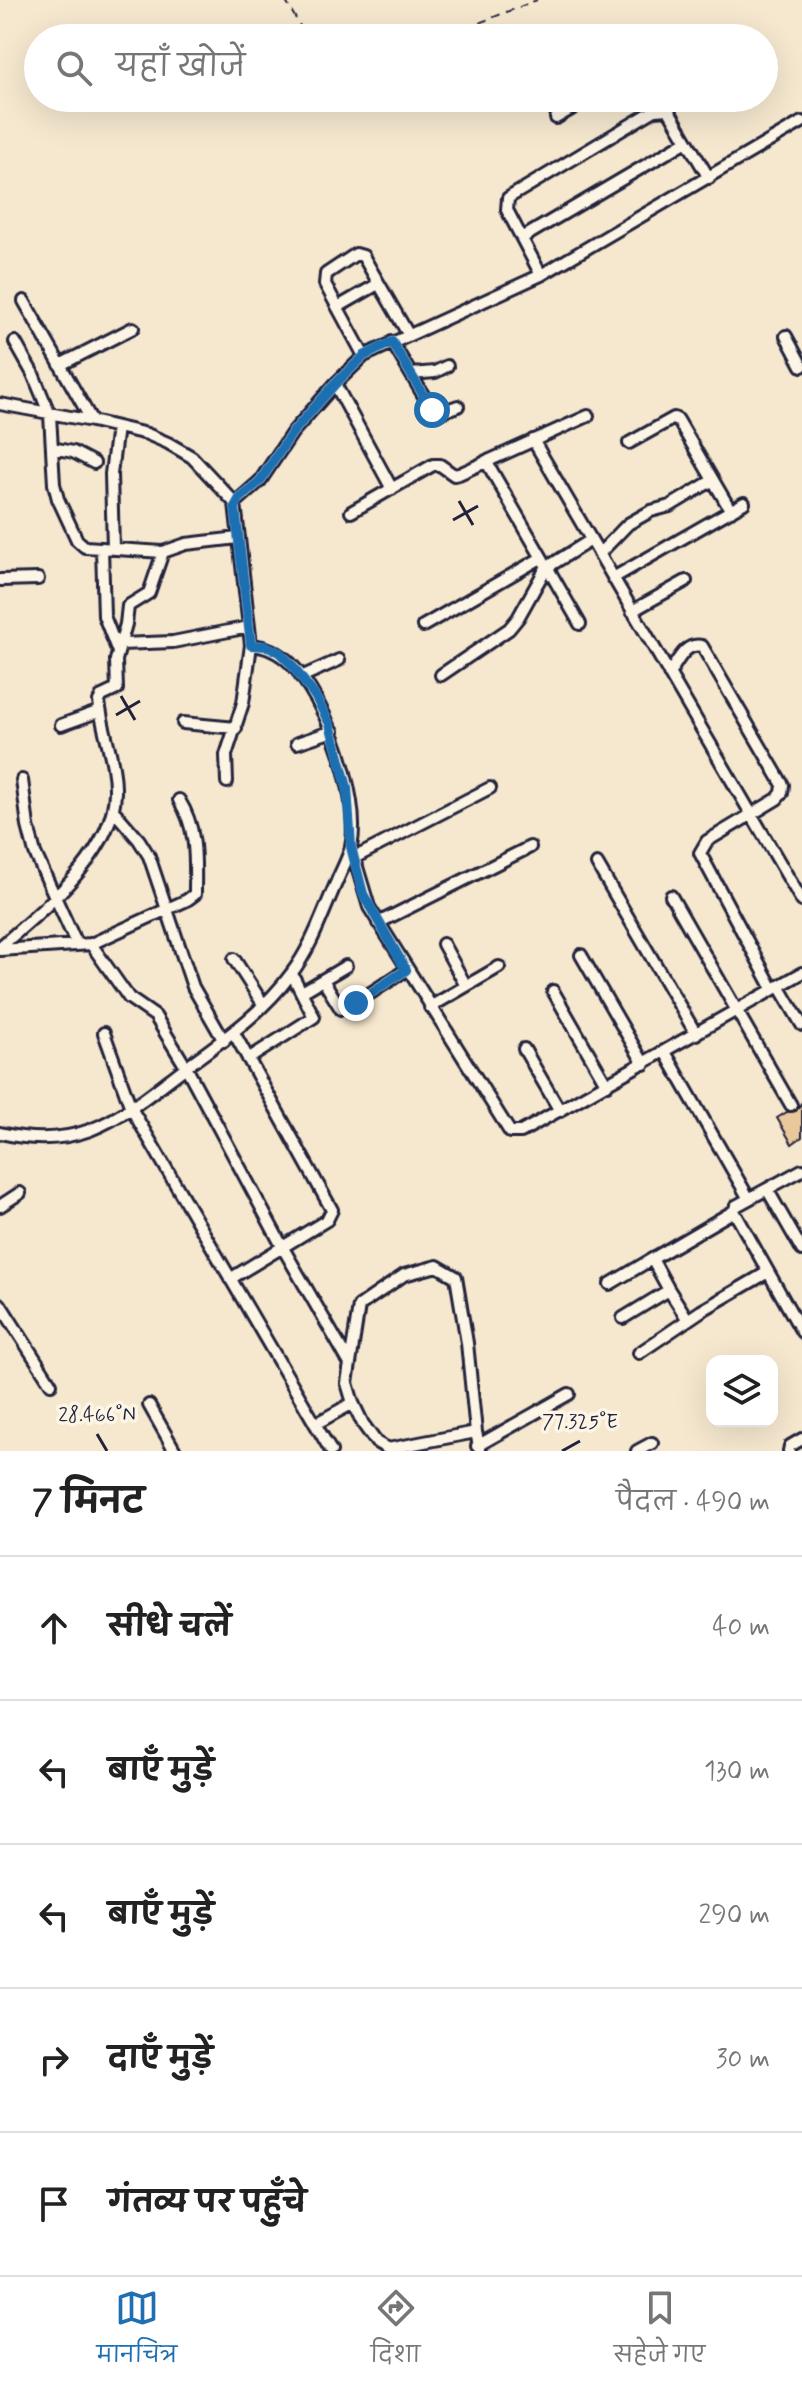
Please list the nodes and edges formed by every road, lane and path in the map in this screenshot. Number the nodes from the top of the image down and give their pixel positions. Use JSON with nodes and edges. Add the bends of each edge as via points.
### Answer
{"nodes":[{"id":1,"x":285,"y":0,"type":"edge"},
{"id":2,"x":537,"y":0,"type":"edge"},
{"id":3,"x":299,"y":24,"type":"edge"},
{"id":4,"x":476,"y":24,"type":"edge"},
{"id":5,"x":566,"y":112,"type":"edge"},
{"id":6,"x":652,"y":112,"type":"edge"},
{"id":7,"x":670,"y":112,"type":"edge"},
{"id":8,"x":556,"y":118,"type":"dead end"},
{"id":9,"x":802,"y":122,"type":"edge"},
{"id":10,"x":687,"y":141,"type":"junction"},
{"id":11,"x":709,"y":178,"type":"junction"},
{"id":12,"x":522,"y":238,"type":"junction"},
{"id":13,"x":541,"y":275,"type":"junction"},
{"id":14,"x":378,"y":284,"type":"junction"},
{"id":15,"x":24,"y":301,"type":"dead end"},
{"id":16,"x":338,"y":307,"type":"junction"},
{"id":17,"x":133,"y":328,"type":"dead end"},
{"id":18,"x":408,"y":334,"type":"junction"},
{"id":19,"x":786,"y":336,"type":"dead end"},
{"id":20,"x":15,"y":342,"type":"dead end"},
{"id":21,"x":392,"y":342,"type":"junction"},
{"id":22,"x":364,"y":356,"type":"junction"},
{"id":23,"x":60,"y":365,"type":"junction"},
{"id":24,"x":447,"y":366,"type":"dead end"},
{"id":25,"x":802,"y":366,"type":"edge"},
{"id":26,"x":411,"y":374,"type":"junction"},
{"id":27,"x":335,"y":384,"type":"junction"},
{"id":28,"x":0,"y":404,"type":"edge"},
{"id":29,"x":458,"y":406,"type":"dead end"},
{"id":30,"x":50,"y":415,"type":"junction"},
{"id":31,"x":588,"y":416,"type":"dead end"},
{"id":32,"x":92,"y":421,"type":"junction"},
{"id":33,"x":117,"y":427,"type":"junction"},
{"id":34,"x":533,"y":440,"type":"junction"},
{"id":35,"x":629,"y":443,"type":"dead end"},
{"id":36,"x":52,"y":448,"type":"junction"},
{"id":37,"x":486,"y":461,"type":"junction"},
{"id":38,"x":94,"y":463,"type":"dead end"},
{"id":39,"x":713,"y":480,"type":"junction"},
{"id":40,"x":392,"y":489,"type":"junction"},
{"id":41,"x":235,"y":503,"type":"junction"},
{"id":42,"x":744,"y":503,"type":"dead end"},
{"id":43,"x":731,"y":511,"type":"junction"},
{"id":44,"x":351,"y":512,"type":"dead end"},
{"id":45,"x":238,"y":538,"type":"junction"},
{"id":46,"x":591,"y":540,"type":"junction"},
{"id":47,"x":108,"y":548,"type":"junction"},
{"id":48,"x":163,"y":552,"type":"junction"},
{"id":49,"x":599,"y":554,"type":"junction"},
{"id":50,"x":543,"y":563,"type":"junction"},
{"id":51,"x":613,"y":578,"type":"junction"},
{"id":52,"x":38,"y":579,"type":"dead end"},
{"id":53,"x":0,"y":580,"type":"edge"},
{"id":54,"x":686,"y":581,"type":"dead end"},
{"id":55,"x":632,"y":611,"type":"junction"},
{"id":56,"x":580,"y":624,"type":"dead end"},
{"id":57,"x":423,"y":626,"type":"dead end"},
{"id":58,"x":249,"y":627,"type":"junction"},
{"id":59,"x":251,"y":645,"type":"junction"},
{"id":60,"x":119,"y":648,"type":"junction"},
{"id":61,"x":339,"y":660,"type":"dead end"},
{"id":62,"x":669,"y":674,"type":"junction"},
{"id":63,"x":441,"y":675,"type":"dead end"},
{"id":64,"x":301,"y":677,"type":"junction"},
{"id":65,"x":100,"y":711,"type":"junction"},
{"id":66,"x":183,"y":723,"type":"dead end"},
{"id":67,"x":61,"y":725,"type":"dead end"},
{"id":68,"x":236,"y":728,"type":"junction"},
{"id":69,"x":333,"y":731,"type":"junction"},
{"id":70,"x":297,"y":743,"type":"dead end"},
{"id":71,"x":22,"y":780,"type":"dead end"},
{"id":72,"x":227,"y":782,"type":"dead end"},
{"id":73,"x":490,"y":788,"type":"dead end"},
{"id":74,"x":179,"y":800,"type":"dead end"},
{"id":75,"x":113,"y":810,"type":"junction"},
{"id":76,"x":752,"y":814,"type":"junction"},
{"id":77,"x":530,"y":847,"type":"dead end"},
{"id":78,"x":352,"y":853,"type":"junction"},
{"id":79,"x":597,"y":864,"type":"dead end"},
{"id":80,"x":671,"y":896,"type":"dead end"},
{"id":81,"x":56,"y":897,"type":"junction"},
{"id":82,"x":802,"y":901,"type":"edge"},
{"id":83,"x":167,"y":909,"type":"junction"},
{"id":84,"x":378,"y":923,"type":"junction"},
{"id":85,"x":91,"y":944,"type":"junction"},
{"id":86,"x":443,"y":944,"type":"dead end"},
{"id":87,"x":77,"y":945,"type":"junction"},
{"id":88,"x":0,"y":949,"type":"edge"},
{"id":89,"x":581,"y":955,"type":"dead end"},
{"id":90,"x":234,"y":959,"type":"dead end"},
{"id":91,"x":346,"y":966,"type":"dead end"},
{"id":92,"x":499,"y":967,"type":"dead end"},
{"id":93,"x":406,"y":970,"type":"junction"},
{"id":94,"x":802,"y":973,"type":"edge"},
{"id":95,"x":292,"y":974,"type":"junction"},
{"id":96,"x":323,"y":980,"type":"junction"},
{"id":97,"x":466,"y":986,"type":"junction"},
{"id":98,"x":776,"y":988,"type":"junction"},
{"id":99,"x":553,"y":991,"type":"dead end"},
{"id":100,"x":302,"y":992,"type":"junction"},
{"id":101,"x":263,"y":1004,"type":"junction"},
{"id":102,"x":430,"y":1007,"type":"junction"},
{"id":103,"x":737,"y":1010,"type":"junction"},
{"id":104,"x":802,"y":1025,"type":"edge"},
{"id":105,"x":104,"y":1033,"type":"dead end"},
{"id":106,"x":234,"y":1033,"type":"junction"},
{"id":107,"x":696,"y":1034,"type":"junction"},
{"id":108,"x":224,"y":1041,"type":"junction"},
{"id":109,"x":524,"y":1049,"type":"dead end"},
{"id":110,"x":665,"y":1052,"type":"junction"},
{"id":111,"x":248,"y":1059,"type":"junction"},
{"id":112,"x":644,"y":1064,"type":"junction"},
{"id":113,"x":186,"y":1067,"type":"junction"},
{"id":114,"x":607,"y":1085,"type":"junction"},
{"id":115,"x":791,"y":1105,"type":"dead end"},
{"id":116,"x":131,"y":1108,"type":"junction"},
{"id":117,"x":560,"y":1111,"type":"junction"},
{"id":118,"x":0,"y":1133,"type":"edge"},
{"id":119,"x":802,"y":1170,"type":"edge"},
{"id":120,"x":767,"y":1189,"type":"junction"},
{"id":121,"x":20,"y":1193,"type":"dead end"},
{"id":122,"x":749,"y":1199,"type":"junction"},
{"id":123,"x":0,"y":1206,"type":"edge"},
{"id":124,"x":734,"y":1211,"type":"junction"},
{"id":125,"x":283,"y":1248,"type":"junction"},
{"id":126,"x":802,"y":1250,"type":"edge"},
{"id":127,"x":652,"y":1259,"type":"junction"},
{"id":128,"x":768,"y":1272,"type":"junction"},
{"id":129,"x":230,"y":1279,"type":"junction"},
{"id":130,"x":610,"y":1284,"type":"dead end"},
{"id":131,"x":669,"y":1290,"type":"junction"},
{"id":132,"x":0,"y":1304,"type":"edge"},
{"id":133,"x":623,"y":1318,"type":"dead end"},
{"id":134,"x":688,"y":1320,"type":"junction"},
{"id":135,"x":802,"y":1332,"type":"edge"},
{"id":136,"x":639,"y":1353,"type":"dead end"},
{"id":137,"x":350,"y":1364,"type":"junction"},
{"id":138,"x":51,"y":1384,"type":"dead end"},
{"id":139,"x":569,"y":1394,"type":"dead end"},
{"id":140,"x":353,"y":1403,"type":"junction"},
{"id":141,"x":149,"y":1405,"type":"dead end"},
{"id":142,"x":315,"y":1424,"type":"junction"},
{"id":143,"x":476,"y":1432,"type":"junction"},
{"id":144,"x":802,"y":1439,"type":"edge"},
{"id":145,"x":652,"y":1443,"type":"dead end"},
{"id":146,"x":381,"y":1445,"type":"junction"},
{"id":147,"x":478,"y":1448,"type":"edge"},
{"id":148,"x":175,"y":1451,"type":"edge"},
{"id":149,"x":331,"y":1451,"type":"edge"},
{"id":150,"x":369,"y":1451,"type":"edge"},
{"id":151,"x":637,"y":1451,"type":"edge"},
{"id":152,"x":789,"y":1451,"type":"edge"}],
"edges":[{"from":1,"to":3,"type":"path"},
{"from":2,"to":4,"type":"path"},
{"from":5,"to":8,"type":"street"},
{"from":6,"to":12,"type":"street","via":[[508,198],[507,210]]},
{"from":7,"to":10,"type":"street"},
{"from":9,"to":11,"type":"street"},
{"from":10,"to":11,"type":"street"},
{"from":10,"to":12,"type":"street"},
{"from":11,"to":13,"type":"street"},
{"from":12,"to":13,"type":"street"},
{"from":13,"to":18,"type":"street"},
{"from":14,"to":16,"type":"street"},
{"from":14,"to":16,"type":"street","via":[[363,256],[356,254],[325,276]]},
{"from":14,"to":18,"type":"street"},
{"from":15,"to":23,"type":"street"},
{"from":16,"to":22,"type":"street"},
{"from":17,"to":23,"type":"street"},
{"from":18,"to":21,"type":"street"},
{"from":19,"to":25,"type":"street"},
{"from":20,"to":30,"type":"street"},
{"from":21,"to":22,"type":"street"},
{"from":21,"to":26,"type":"street"},
{"from":22,"to":27,"type":"street"},
{"from":23,"to":32,"type":"street"},
{"from":24,"to":26,"type":"street"},
{"from":26,"to":29,"type":"street","via":[[432,410],[439,413]]},
{"from":27,"to":40,"type":"street"},
{"from":27,"to":41,"type":"street","via":[[292,433],[260,481]]},
{"from":28,"to":30,"type":"street"},
{"from":30,"to":32,"type":"street"},
{"from":30,"to":36,"type":"street"},
{"from":31,"to":34,"type":"street"},
{"from":32,"to":33,"type":"street"},
{"from":33,"to":41,"type":"street","via":[[147,434],[192,457]]},
{"from":33,"to":47,"type":"street"},
{"from":34,"to":37,"type":"street"},
{"from":34,"to":46,"type":"street"},
{"from":35,"to":39,"type":"street","via":[[674,418]]},
{"from":36,"to":38,"type":"street"},
{"from":36,"to":47,"type":"street","via":[[56,492],[77,540],[85,547]]},
{"from":37,"to":40,"type":"street","via":[[454,475],[436,464]]},
{"from":37,"to":50,"type":"street"},
{"from":39,"to":43,"type":"street"},
{"from":39,"to":49,"type":"street","via":[[628,524]]},
{"from":40,"to":44,"type":"street"},
{"from":41,"to":45,"type":"street"},
{"from":42,"to":43,"type":"street"},
{"from":43,"to":51,"type":"street"},
{"from":45,"to":48,"type":"street"},
{"from":45,"to":58,"type":"street"},
{"from":46,"to":49,"type":"street"},
{"from":46,"to":50,"type":"street"},
{"from":47,"to":48,"type":"street"},
{"from":47,"to":60,"type":"street","via":[[104,616]]},
{"from":48,"to":60,"type":"street","via":[[149,593],[128,606]]},
{"from":49,"to":51,"type":"street"},
{"from":50,"to":56,"type":"street"},
{"from":50,"to":57,"type":"street"},
{"from":50,"to":63,"type":"street","via":[[509,629]]},
{"from":51,"to":55,"type":"street"},
{"from":52,"to":53,"type":"street"},
{"from":54,"to":55,"type":"street"},
{"from":55,"to":62,"type":"street"},
{"from":58,"to":59,"type":"street"},
{"from":58,"to":60,"type":"street"},
{"from":59,"to":64,"type":"street","via":[[279,652]]},
{"from":59,"to":68,"type":"street"},
{"from":60,"to":65,"type":"street","via":[[117,689],[102,696]]},
{"from":61,"to":64,"type":"street"},
{"from":62,"to":76,"type":"street"},
{"from":62,"to":76,"type":"street","via":[[688,647],[702,646],[783,785],[777,799]]},
{"from":64,"to":69,"type":"street"},
{"from":65,"to":67,"type":"street"},
{"from":65,"to":75,"type":"street","via":[[116,789]]},
{"from":66,"to":68,"type":"street"},
{"from":68,"to":72,"type":"street","via":[[226,755]]},
{"from":69,"to":70,"type":"street"},
{"from":69,"to":78,"type":"street","via":[[349,797]]},
{"from":71,"to":81,"type":"street","via":[[31,842]]},
{"from":73,"to":78,"type":"street"},
{"from":74,"to":83,"type":"street","via":[[196,852],[195,894]]},
{"from":75,"to":81,"type":"street","via":[[105,835]]},
{"from":75,"to":83,"type":"street","via":[[145,848]]},
{"from":76,"to":82,"type":"street"},
{"from":76,"to":98,"type":"street","via":[[707,841],[700,853]]},
{"from":77,"to":84,"type":"street"},
{"from":78,"to":84,"type":"street"},
{"from":78,"to":95,"type":"street"},
{"from":79,"to":107,"type":"street"},
{"from":80,"to":103,"type":"street"},
{"from":81,"to":87,"type":"street"},
{"from":81,"to":88,"type":"street"},
{"from":83,"to":85,"type":"street"},
{"from":83,"to":108,"type":"street","via":[[193,987]]},
{"from":84,"to":93,"type":"street"},
{"from":85,"to":87,"type":"street"},
{"from":85,"to":113,"type":"street","via":[[129,998],[155,1016]]},
{"from":86,"to":97,"type":"street"},
{"from":87,"to":88,"type":"street"},
{"from":89,"to":112,"type":"street"},
{"from":90,"to":101,"type":"street"},
{"from":91,"to":96,"type":"street"},
{"from":92,"to":97,"type":"street"},
{"from":93,"to":96,"type":"street","via":[[346,1009]]},
{"from":93,"to":102,"type":"street"},
{"from":94,"to":98,"type":"street"},
{"from":95,"to":100,"type":"street"},
{"from":95,"to":101,"type":"street"},
{"from":96,"to":100,"type":"street"},
{"from":97,"to":102,"type":"street"},
{"from":98,"to":103,"type":"street"},
{"from":98,"to":104,"type":"street"},
{"from":99,"to":114,"type":"street"},
{"from":100,"to":111,"type":"street","via":[[313,1019]]},
{"from":101,"to":106,"type":"street"},
{"from":102,"to":117,"type":"street","via":[[510,1132],[521,1132]]},
{"from":103,"to":107,"type":"street"},
{"from":103,"to":115,"type":"street"},
{"from":105,"to":116,"type":"street"},
{"from":106,"to":108,"type":"street"},
{"from":106,"to":111,"type":"street"},
{"from":107,"to":110,"type":"street"},
{"from":108,"to":113,"type":"street"},
{"from":109,"to":117,"type":"street"},
{"from":110,"to":112,"type":"street"},
{"from":110,"to":122,"type":"street"},
{"from":111,"to":125,"type":"street","via":[[332,1210],[327,1220]]},
{"from":112,"to":114,"type":"street"},
{"from":113,"to":116,"type":"street"},
{"from":113,"to":125,"type":"street"},
{"from":114,"to":117,"type":"street"},
{"from":116,"to":118,"type":"street","via":[[90,1130],[53,1139]]},
{"from":116,"to":129,"type":"street"},
{"from":119,"to":120,"type":"street"},
{"from":120,"to":122,"type":"street"},
{"from":120,"to":126,"type":"street"},
{"from":121,"to":123,"type":"street"},
{"from":122,"to":124,"type":"street"},
{"from":124,"to":127,"type":"street"},
{"from":124,"to":128,"type":"street"},
{"from":125,"to":129,"type":"street"},
{"from":125,"to":137,"type":"street"},
{"from":127,"to":130,"type":"street"},
{"from":127,"to":131,"type":"street"},
{"from":128,"to":134,"type":"street"},
{"from":128,"to":135,"type":"street"},
{"from":129,"to":142,"type":"street"},
{"from":131,"to":133,"type":"street"},
{"from":131,"to":134,"type":"street"},
{"from":132,"to":138,"type":"street"},
{"from":134,"to":136,"type":"street"},
{"from":137,"to":140,"type":"street","via":[[347,1383]]},
{"from":137,"to":143,"type":"street","via":[[359,1306],[404,1275],[437,1266],[451,1273],[456,1277]]},
{"from":139,"to":147,"type":"street"},
{"from":140,"to":142,"type":"street"},
{"from":140,"to":146,"type":"street"},
{"from":141,"to":148,"type":"street"},
{"from":142,"to":149,"type":"street"},
{"from":143,"to":146,"type":"street","via":[[388,1449]]},
{"from":143,"to":147,"type":"street"},
{"from":144,"to":152,"type":"street"},
{"from":145,"to":151,"type":"street"},
{"from":146,"to":150,"type":"street"}]}
